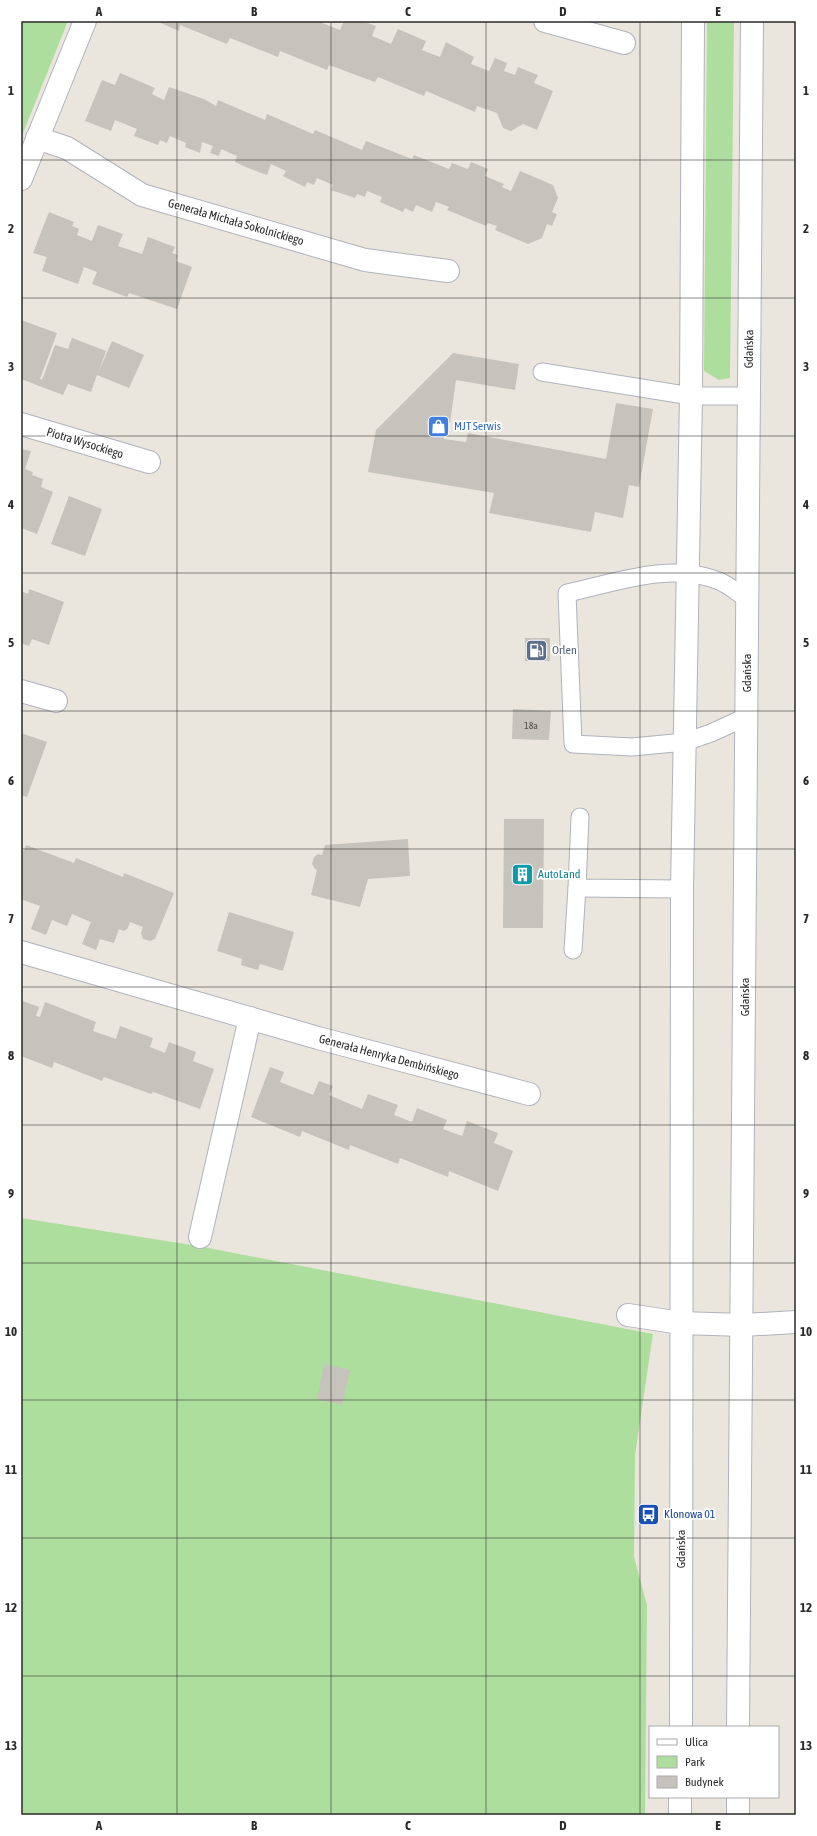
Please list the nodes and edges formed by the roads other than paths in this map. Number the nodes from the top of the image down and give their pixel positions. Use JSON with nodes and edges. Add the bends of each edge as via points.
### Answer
{"nodes":[{"id":1,"x":84,"y":21,"type":"edge"},
{"id":2,"x":545,"y":21,"type":"edge"},
{"id":3,"x":693,"y":21,"type":"edge"},
{"id":4,"x":752,"y":21,"type":"edge"},
{"id":5,"x":624,"y":43,"type":"dead end"},
{"id":6,"x":37,"y":138,"type":"junction"},
{"id":7,"x":21,"y":179,"type":"edge"},
{"id":8,"x":448,"y":271,"type":"dead end"},
{"id":9,"x":542,"y":372,"type":"dead end"},
{"id":10,"x":691,"y":396,"type":"junction"},
{"id":11,"x":749,"y":396,"type":"junction"},
{"id":12,"x":21,"y":424,"type":"edge"},
{"id":13,"x":149,"y":462,"type":"dead end"},
{"id":14,"x":687,"y":573,"type":"junction"},
{"id":15,"x":747,"y":599,"type":"junction"},
{"id":16,"x":21,"y":691,"type":"edge"},
{"id":17,"x":56,"y":701,"type":"dead end"},
{"id":18,"x":746,"y":717,"type":"junction"},
{"id":19,"x":685,"y":742,"type":"junction"},
{"id":20,"x":580,"y":817,"type":"dead end"},
{"id":21,"x":577,"y":888,"type":"junction"},
{"id":22,"x":682,"y":889,"type":"junction"},
{"id":23,"x":573,"y":950,"type":"dead end"},
{"id":24,"x":21,"y":952,"type":"edge"},
{"id":25,"x":250,"y":1018,"type":"junction"},
{"id":26,"x":529,"y":1094,"type":"dead end"},
{"id":27,"x":200,"y":1238,"type":"dead end"},
{"id":28,"x":628,"y":1315,"type":"dead end"},
{"id":29,"x":796,"y":1322,"type":"edge"},
{"id":30,"x":681,"y":1324,"type":"junction"},
{"id":31,"x":743,"y":1325,"type":"junction"},
{"id":32,"x":681,"y":1726,"type":"edge"},
{"id":33,"x":738,"y":1726,"type":"edge"},
{"id":34,"x":680,"y":1798,"type":"edge"},
{"id":35,"x":738,"y":1798,"type":"edge"},
{"id":36,"x":680,"y":1815,"type":"edge"},
{"id":37,"x":738,"y":1815,"type":"edge"}],
"edges":[{"from":1,"to":6,"type":"main road"},
{"from":2,"to":5,"type":"main road"},
{"from":3,"to":10,"type":"main road","name":"Gdańska"},
{"from":4,"to":11,"type":"main road","name":"Gdańska"},
{"from":6,"to":7,"type":"main road"},
{"from":6,"to":8,"type":"main road","name":"Generała Michała Sokolnickiego","via":[[67,148],[142,195],[365,260]]},
{"from":9,"to":10,"type":"lane"},
{"from":10,"to":11,"type":"lane"},
{"from":10,"to":14,"type":"main road","name":"Gdańska"},
{"from":11,"to":15,"type":"main road","name":"Gdańska"},
{"from":12,"to":13,"type":"main road","name":"Piotra Wysockiego"},
{"from":14,"to":15,"type":"lane","via":[[719,581]]},
{"from":14,"to":19,"type":"main road","name":"Gdańska"},
{"from":14,"to":19,"type":"lane","via":[[642,576],[568,593],[573,744],[632,747]]},
{"from":15,"to":18,"type":"main road","name":"Gdańska"},
{"from":16,"to":17,"type":"main road"},
{"from":18,"to":19,"type":"lane"},
{"from":18,"to":31,"type":"main road","name":"Gdańska"},
{"from":19,"to":22,"type":"main road","name":"Gdańska"},
{"from":20,"to":21,"type":"lane"},
{"from":21,"to":22,"type":"lane"},
{"from":21,"to":23,"type":"lane"},
{"from":22,"to":30,"type":"main road","name":"Gdańska"},
{"from":24,"to":25,"type":"main road","name":"Generała Henryka Dembińskiego"},
{"from":25,"to":26,"type":"main road","name":"Generała Henryka Dembińskiego"},
{"from":25,"to":27,"type":"main road"},
{"from":28,"to":30,"type":"main road"},
{"from":29,"to":31,"type":"main road"},
{"from":30,"to":31,"type":"main road"},
{"from":30,"to":32,"type":"main road","name":"Gdańska"},
{"from":31,"to":33,"type":"main road","name":"Gdańska"},
{"from":34,"to":36,"type":"main road"},
{"from":35,"to":37,"type":"main road"}]}
